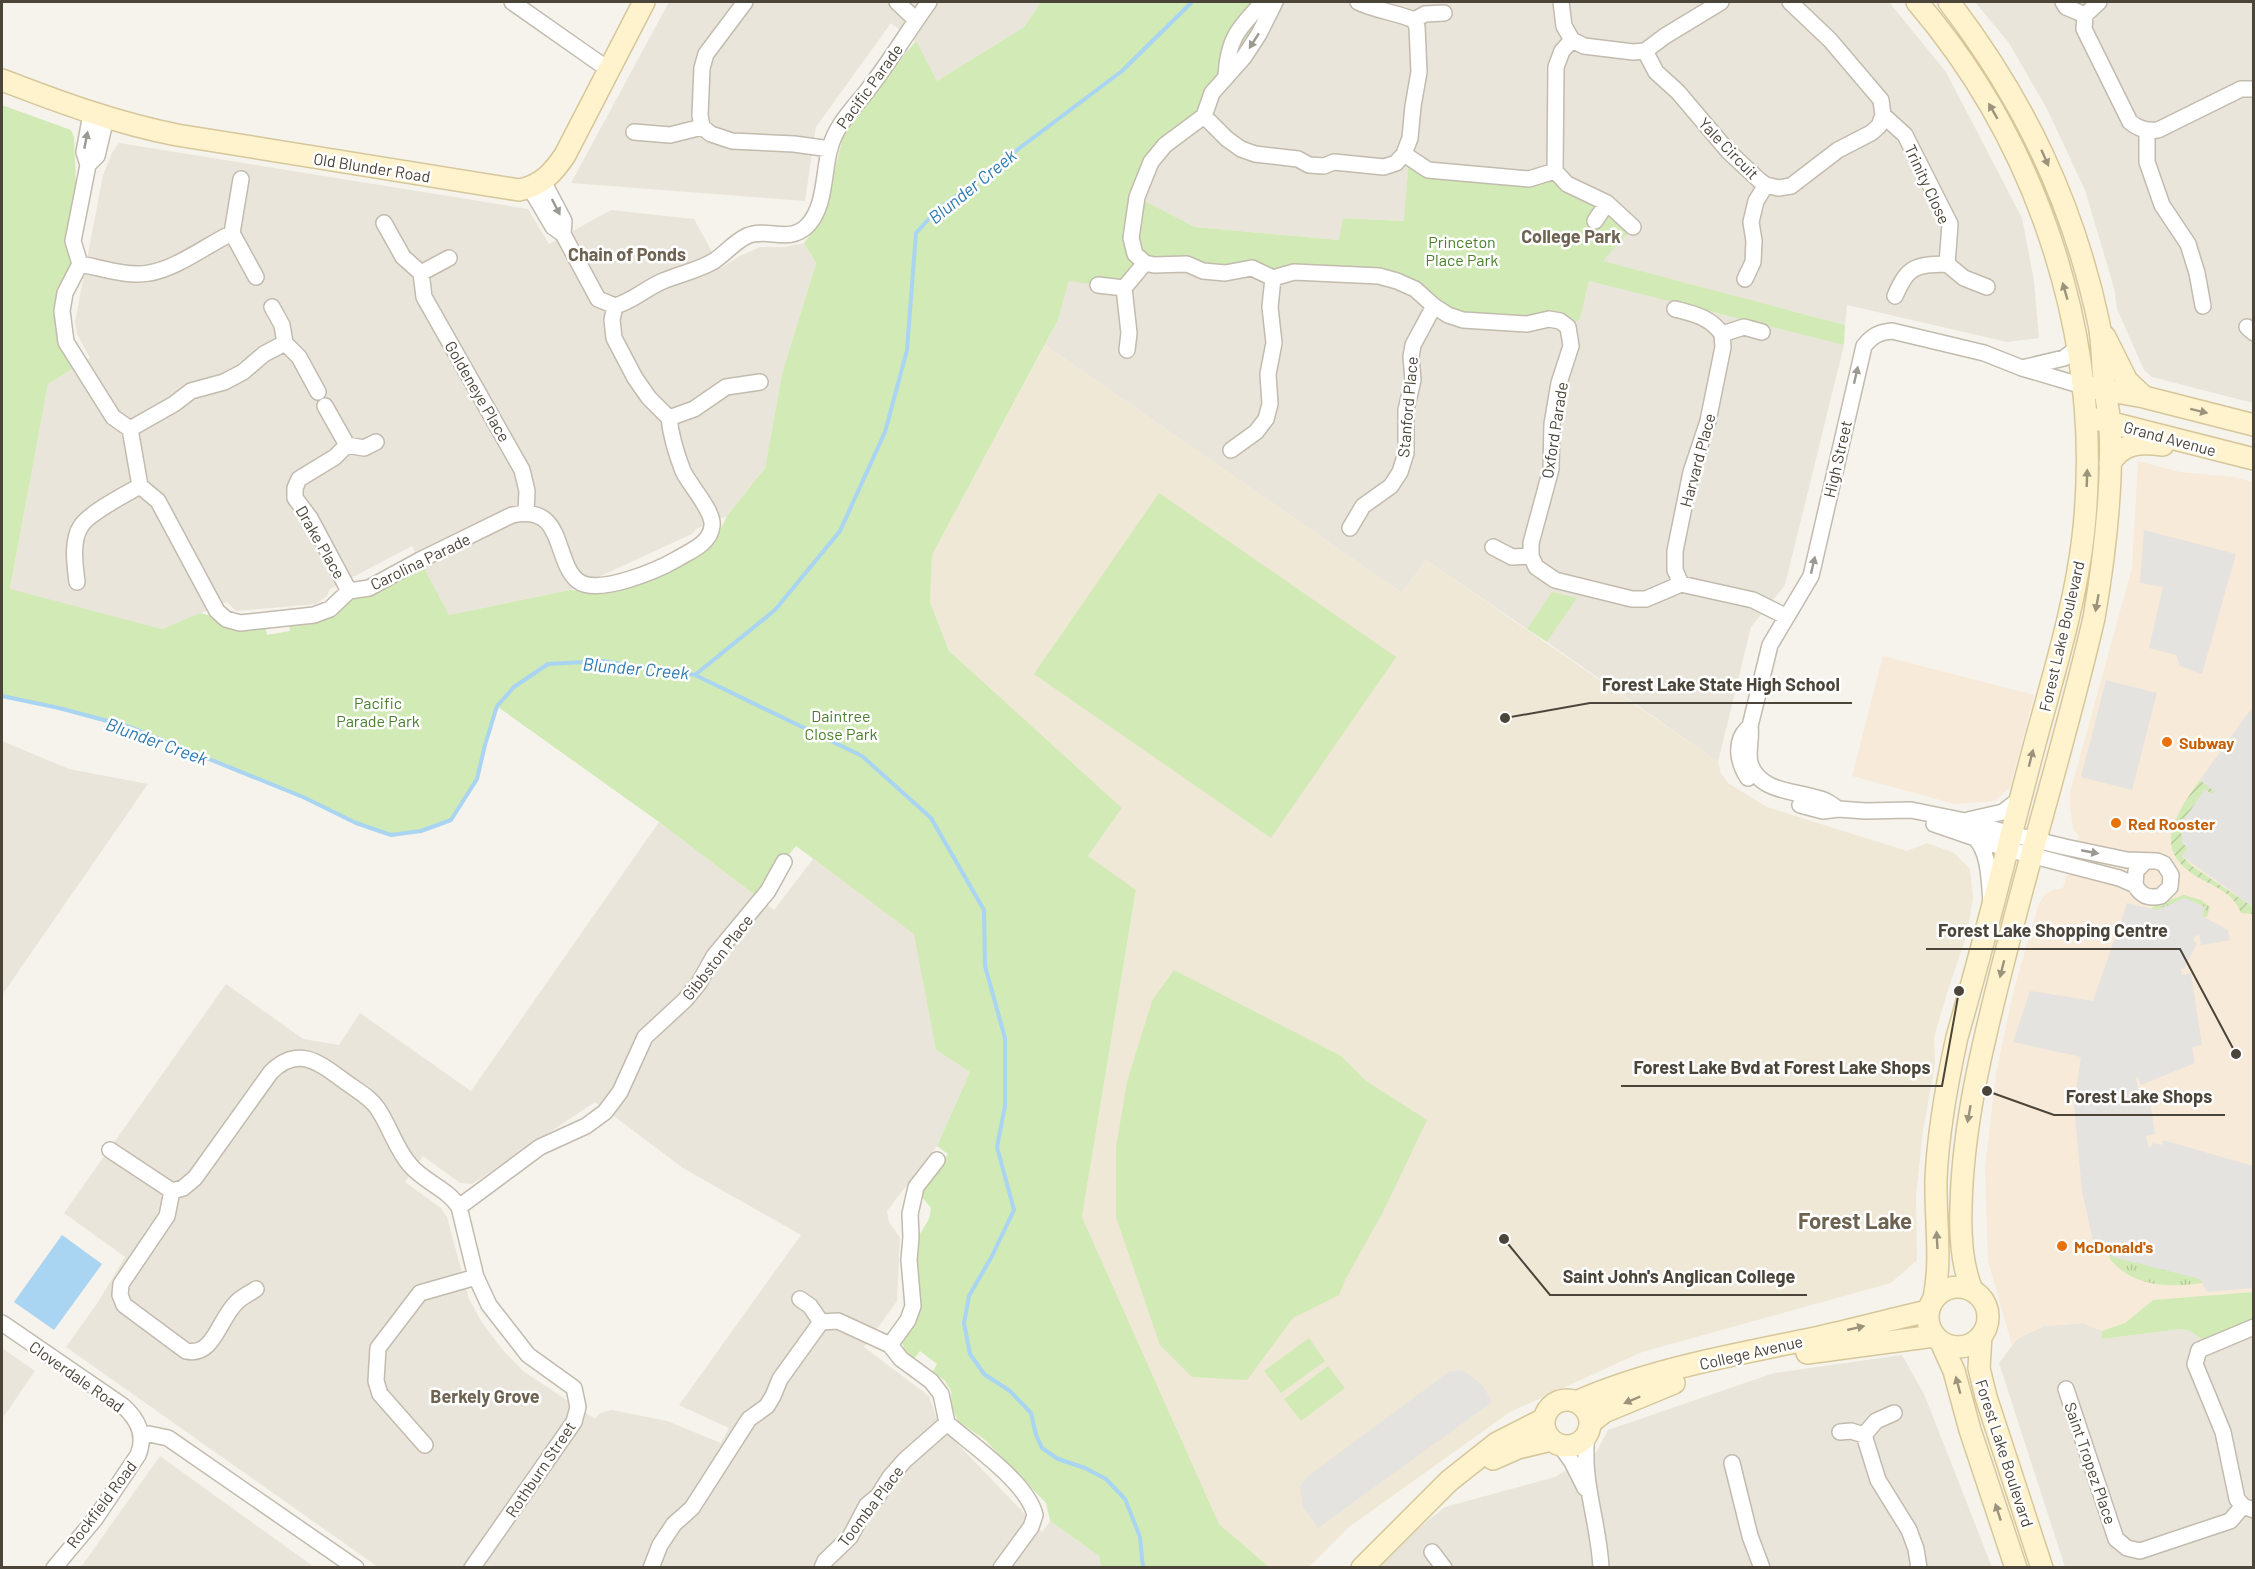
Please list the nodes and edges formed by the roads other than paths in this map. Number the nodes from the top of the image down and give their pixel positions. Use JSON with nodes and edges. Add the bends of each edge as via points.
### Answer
{"nodes":[{"id":1,"x":512,"y":2,"type":"edge"},
{"id":2,"x":645,"y":2,"type":"edge"},
{"id":3,"x":745,"y":2,"type":"edge"},
{"id":4,"x":897,"y":2,"type":"edge"},
{"id":5,"x":929,"y":2,"type":"edge"},
{"id":6,"x":1263,"y":2,"type":"edge"},
{"id":7,"x":1275,"y":2,"type":"edge"},
{"id":8,"x":1358,"y":2,"type":"edge"},
{"id":9,"x":1561,"y":2,"type":"edge"},
{"id":10,"x":1721,"y":2,"type":"edge"},
{"id":11,"x":1790,"y":2,"type":"edge"},
{"id":12,"x":1917,"y":2,"type":"edge"},
{"id":13,"x":1948,"y":2,"type":"edge"},
{"id":14,"x":2063,"y":2,"type":"edge"},
{"id":15,"x":2099,"y":2,"type":"edge"},
{"id":16,"x":1444,"y":13,"type":"dead end"},
{"id":17,"x":2085,"y":15,"type":"junction"},
{"id":18,"x":916,"y":20,"type":"junction"},
{"id":19,"x":1414,"y":20,"type":"junction"},
{"id":20,"x":1572,"y":40,"type":"junction"},
{"id":21,"x":1645,"y":51,"type":"junction"},
{"id":22,"x":610,"y":68,"type":"junction"},
{"id":23,"x":1226,"y":75,"type":"junction"},
{"id":24,"x":2,"y":80,"type":"edge"},
{"id":25,"x":2253,"y":89,"type":"edge"},
{"id":26,"x":1883,"y":115,"type":"junction"},
{"id":27,"x":99,"y":116,"type":"junction"},
{"id":28,"x":1204,"y":116,"type":"junction"},
{"id":29,"x":702,"y":127,"type":"junction"},
{"id":30,"x":2148,"y":131,"type":"junction"},
{"id":31,"x":634,"y":132,"type":"dead end"},
{"id":32,"x":830,"y":149,"type":"junction"},
{"id":33,"x":1404,"y":154,"type":"junction"},
{"id":34,"x":1555,"y":171,"type":"junction"},
{"id":35,"x":241,"y":179,"type":"dead end"},
{"id":36,"x":536,"y":184,"type":"junction"},
{"id":37,"x":1766,"y":185,"type":"junction"},
{"id":38,"x":1607,"y":203,"type":"junction"},
{"id":39,"x":1595,"y":221,"type":"dead end"},
{"id":40,"x":384,"y":223,"type":"dead end"},
{"id":41,"x":1633,"y":227,"type":"dead end"},
{"id":42,"x":232,"y":233,"type":"junction"},
{"id":43,"x":449,"y":258,"type":"dead end"},
{"id":44,"x":80,"y":264,"type":"junction"},
{"id":45,"x":1144,"y":264,"type":"junction"},
{"id":46,"x":1947,"y":264,"type":"junction"},
{"id":47,"x":422,"y":273,"type":"junction"},
{"id":48,"x":256,"y":277,"type":"dead end"},
{"id":49,"x":1273,"y":278,"type":"junction"},
{"id":50,"x":1745,"y":279,"type":"dead end"},
{"id":51,"x":1098,"y":285,"type":"dead end"},
{"id":52,"x":1987,"y":287,"type":"dead end"},
{"id":53,"x":1124,"y":288,"type":"junction"},
{"id":54,"x":1895,"y":296,"type":"dead end"},
{"id":55,"x":615,"y":306,"type":"junction"},
{"id":56,"x":1434,"y":306,"type":"junction"},
{"id":57,"x":2203,"y":306,"type":"dead end"},
{"id":58,"x":272,"y":307,"type":"dead end"},
{"id":59,"x":1675,"y":309,"type":"dead end"},
{"id":60,"x":2099,"y":326,"type":"junction"},
{"id":61,"x":1762,"y":332,"type":"dead end"},
{"id":62,"x":1722,"y":334,"type":"junction"},
{"id":63,"x":285,"y":343,"type":"junction"},
{"id":64,"x":2076,"y":349,"type":"junction"},
{"id":65,"x":1127,"y":350,"type":"dead end"},
{"id":66,"x":2022,"y":368,"type":"junction"},
{"id":67,"x":760,"y":382,"type":"dead end"},
{"id":68,"x":2083,"y":386,"type":"junction"},
{"id":69,"x":2105,"y":391,"type":"junction"},
{"id":70,"x":2145,"y":397,"type":"junction"},
{"id":71,"x":2086,"y":417,"type":"junction"},
{"id":72,"x":669,"y":418,"type":"junction"},
{"id":73,"x":2110,"y":422,"type":"junction"},
{"id":74,"x":2253,"y":425,"type":"edge"},
{"id":75,"x":130,"y":429,"type":"junction"},
{"id":76,"x":2181,"y":441,"type":"junction"},
{"id":77,"x":376,"y":442,"type":"dead end"},
{"id":78,"x":347,"y":446,"type":"junction"},
{"id":79,"x":1231,"y":450,"type":"dead end"},
{"id":80,"x":2253,"y":459,"type":"edge"},
{"id":81,"x":2110,"y":463,"type":"junction"},
{"id":82,"x":140,"y":486,"type":"junction"},
{"id":83,"x":526,"y":512,"type":"junction"},
{"id":84,"x":1350,"y":528,"type":"dead end"},
{"id":85,"x":1493,"y":547,"type":"dead end"},
{"id":86,"x":1531,"y":556,"type":"junction"},
{"id":87,"x":77,"y":582,"type":"dead end"},
{"id":88,"x":1681,"y":584,"type":"junction"},
{"id":89,"x":349,"y":591,"type":"junction"},
{"id":90,"x":1785,"y":616,"type":"junction"},
{"id":91,"x":2020,"y":799,"type":"junction"},
{"id":92,"x":1887,"y":810,"type":"junction"},
{"id":93,"x":1965,"y":820,"type":"junction"},
{"id":94,"x":1975,"y":838,"type":"junction"},
{"id":95,"x":2009,"y":842,"type":"junction"},
{"id":96,"x":2033,"y":848,"type":"junction"},
{"id":97,"x":2146,"y":861,"type":"junction"},
{"id":98,"x":784,"y":862,"type":"dead end"},
{"id":99,"x":2135,"y":885,"type":"junction"},
{"id":100,"x":1992,"y":905,"type":"junction"},
{"id":101,"x":110,"y":1150,"type":"dead end"},
{"id":102,"x":937,"y":1160,"type":"dead end"},
{"id":103,"x":172,"y":1191,"type":"junction"},
{"id":104,"x":459,"y":1207,"type":"junction"},
{"id":105,"x":476,"y":1277,"type":"junction"},
{"id":106,"x":256,"y":1289,"type":"dead end"},
{"id":107,"x":1972,"y":1290,"type":"junction"},
{"id":108,"x":800,"y":1299,"type":"dead end"},
{"id":109,"x":1931,"y":1304,"type":"junction"},
{"id":110,"x":821,"y":1322,"type":"junction"},
{"id":111,"x":2,"y":1323,"type":"edge"},
{"id":112,"x":2253,"y":1327,"type":"edge"},
{"id":113,"x":1981,"y":1336,"type":"junction"},
{"id":114,"x":1937,"y":1339,"type":"junction"},
{"id":115,"x":890,"y":1345,"type":"junction"},
{"id":116,"x":2066,"y":1389,"type":"dead end"},
{"id":117,"x":1576,"y":1402,"type":"junction"},
{"id":118,"x":1894,"y":1413,"type":"dead end"},
{"id":119,"x":1544,"y":1419,"type":"junction"},
{"id":120,"x":947,"y":1423,"type":"junction"},
{"id":121,"x":1589,"y":1429,"type":"junction"},
{"id":122,"x":1840,"y":1432,"type":"dead end"},
{"id":123,"x":1864,"y":1435,"type":"junction"},
{"id":124,"x":141,"y":1438,"type":"junction"},
{"id":125,"x":1556,"y":1442,"type":"junction"},
{"id":126,"x":425,"y":1445,"type":"dead end"},
{"id":127,"x":1732,"y":1463,"type":"dead end"},
{"id":128,"x":1449,"y":1481,"type":"junction"},
{"id":129,"x":1591,"y":1502,"type":"junction"},
{"id":130,"x":2248,"y":1508,"type":"edge"},
{"id":131,"x":1432,"y":1552,"type":"dead end"},
{"id":132,"x":54,"y":1568,"type":"edge"},
{"id":133,"x":356,"y":1568,"type":"edge"},
{"id":134,"x":472,"y":1568,"type":"edge"},
{"id":135,"x":651,"y":1568,"type":"edge"},
{"id":136,"x":822,"y":1568,"type":"edge"},
{"id":137,"x":1001,"y":1568,"type":"edge"},
{"id":138,"x":1362,"y":1568,"type":"edge"},
{"id":139,"x":1444,"y":1568,"type":"edge"},
{"id":140,"x":1601,"y":1568,"type":"edge"},
{"id":141,"x":1762,"y":1568,"type":"edge"},
{"id":142,"x":1920,"y":1568,"type":"edge"},
{"id":143,"x":2016,"y":1568,"type":"edge"},
{"id":144,"x":2042,"y":1568,"type":"edge"}],
"edges":[{"from":1,"to":22,"type":"street"},
{"from":2,"to":22,"type":"main road"},
{"from":3,"to":29,"type":"street","via":[[706,54],[702,68]]},
{"from":4,"to":18,"type":"street"},
{"from":5,"to":18,"type":"street","name":"Pacific Parade"},
{"from":6,"to":23,"type":"street","via":[[1231,41]]},
{"from":7,"to":23,"type":"street","one_way":true,"via":[[1244,57]]},
{"from":8,"to":19,"type":"street"},
{"from":9,"to":20,"type":"street","via":[[1564,26]]},
{"from":10,"to":21,"type":"street"},
{"from":11,"to":26,"type":"street","via":[[1830,40],[1881,100]]},
{"from":64,"to":12,"type":"main road","name":"Forest Lake Boulevard","one_way":true,"via":[[2068,302],[2047,227],[2018,158],[1968,70]]},
{"from":13,"to":60,"type":"main road","name":"Forest Lake Boulevard","one_way":true,"via":[[1991,60],[2033,132],[2064,202]]},
{"from":14,"to":17,"type":"street"},
{"from":15,"to":17,"type":"street"},
{"from":16,"to":19,"type":"street","via":[[1425,14]]},
{"from":17,"to":30,"type":"street","via":[[2084,30],[2130,122]]},
{"from":18,"to":32,"type":"street","name":"Pacific Parade","via":[[836,130]]},
{"from":19,"to":33,"type":"street","via":[[1419,72],[1410,138]]},
{"from":20,"to":21,"type":"street","via":[[1584,46]]},
{"from":20,"to":34,"type":"street","via":[[1556,67]]},
{"from":21,"to":37,"type":"street","name":"Yale Circuit","via":[[1656,72],[1728,151]]},
{"from":22,"to":36,"type":"main road","via":[[565,155],[555,170]]},
{"from":23,"to":28,"type":"street","via":[[1212,93]]},
{"from":24,"to":27,"type":"main road","name":"Old Blunder Road"},
{"from":25,"to":30,"type":"street","via":[[2241,89],[2158,130]]},
{"from":26,"to":37,"type":"street","name":"Yale Circuit","via":[[1871,133],[1838,150],[1791,186]]},
{"from":26,"to":46,"type":"street","name":"Trinity Close","via":[[1905,135],[1950,224]]},
{"from":27,"to":36,"type":"main road","name":"Old Blunder Road","via":[[177,135],[507,189],[519,190]]},
{"from":27,"to":44,"type":"street","via":[[84,152],[88,165],[73,241]]},
{"from":28,"to":33,"type":"street","via":[[1241,149],[1298,159],[1309,165],[1334,162],[1384,167],[1396,163]]},
{"from":28,"to":45,"type":"street","via":[[1165,145],[1151,162],[1137,197],[1131,238]]},
{"from":29,"to":31,"type":"street","via":[[670,135]]},
{"from":29,"to":32,"type":"street","via":[[732,141]]},
{"from":30,"to":57,"type":"street","via":[[2147,162],[2162,205],[2188,244]]},
{"from":32,"to":55,"type":"street","name":"Pacific Parade","via":[[817,209],[798,233],[749,235],[714,260]]},
{"from":33,"to":34,"type":"street","via":[[1428,171],[1529,179]]},
{"from":34,"to":38,"type":"street","via":[[1567,184]]},
{"from":35,"to":42,"type":"street"},
{"from":36,"to":55,"type":"street","via":[[553,227],[563,234],[598,299]]},
{"from":37,"to":50,"type":"street","via":[[1756,201],[1751,222],[1752,262]]},
{"from":38,"to":39,"type":"street"},
{"from":38,"to":41,"type":"street"},
{"from":40,"to":47,"type":"street","via":[[403,257]]},
{"from":42,"to":44,"type":"street","via":[[149,274]]},
{"from":42,"to":48,"type":"street"},
{"from":43,"to":47,"type":"street"},
{"from":44,"to":75,"type":"street","via":[[65,293],[62,311],[66,342],[113,417]]},
{"from":45,"to":49,"type":"street","name":"Oxford Parade","via":[[1187,264],[1203,271],[1225,273],[1252,268]]},
{"from":45,"to":53,"type":"street"},
{"from":46,"to":52,"type":"street","via":[[1964,278]]},
{"from":46,"to":54,"type":"street","via":[[1919,265],[1903,278]]},
{"from":47,"to":83,"type":"street","name":"Goldeneye Place","via":[[424,297],[522,470]]},
{"from":49,"to":56,"type":"street","name":"Oxford Parade","via":[[1294,272],[1378,276],[1415,289]]},
{"from":49,"to":79,"type":"street","via":[[1270,404],[1266,419],[1256,432]]},
{"from":51,"to":53,"type":"street"},
{"from":53,"to":65,"type":"street"},
{"from":55,"to":72,"type":"street","via":[[614,338],[635,378]]},
{"from":56,"to":84,"type":"street","name":"Stanford Place","via":[[1413,345],[1406,453],[1400,472],[1391,486],[1363,506]]},
{"from":56,"to":86,"type":"street","name":"Oxford Parade","via":[[1463,320],[1527,324],[1549,319],[1568,327],[1571,346],[1559,383],[1552,424],[1551,469],[1535,524]]},
{"from":58,"to":63,"type":"street","via":[[282,325]]},
{"from":59,"to":62,"type":"street","via":[[1704,317]]},
{"from":60,"to":69,"type":"main road","name":"Forest Lake Boulevard"},
{"from":60,"to":70,"type":"main road","name":"Grand Avenue","via":[[2127,381]]},
{"from":61,"to":62,"type":"street","via":[[1744,327]]},
{"from":62,"to":88,"type":"street","name":"Harvard Place","via":[[1723,347],[1708,422],[1690,472],[1675,551],[1675,570]]},
{"from":63,"to":75,"type":"street","via":[[243,372],[224,382],[190,391]]},
{"from":63,"to":78,"type":"street","via":[[299,357]]},
{"from":64,"to":66,"type":"street","via":[[2064,358]]},
{"from":64,"to":68,"type":"main road","name":"Forest Lake Boulevard"},
{"from":66,"to":68,"type":"street","name":"High Street"},
{"from":90,"to":66,"type":"street","name":"High Street","one_way":true,"via":[[1811,576],[1860,356],[1870,339],[1892,331],[1984,353]]},
{"from":67,"to":72,"type":"street","via":[[726,387],[694,409]]},
{"from":68,"to":69,"type":"main road","name":"Grand Avenue"},
{"from":68,"to":71,"type":"main road","name":"Forest Lake Boulevard"},
{"from":69,"to":70,"type":"main road","name":"Grand Avenue"},
{"from":69,"to":73,"type":"main road","name":"Forest Lake Boulevard"},
{"from":70,"to":74,"type":"main road","name":"Grand Avenue","one_way":true},
{"from":71,"to":73,"type":"main road","name":"Grand Avenue"},
{"from":91,"to":71,"type":"main road","name":"Forest Lake Boulevard","one_way":true,"via":[[2079,559],[2086,483]]},
{"from":72,"to":83,"type":"street","via":[[671,438],[684,472],[713,524],[702,544],[637,579],[591,586],[572,574],[548,523]]},
{"from":73,"to":76,"type":"main road","name":"Grand Avenue"},
{"from":73,"to":81,"type":"main road","name":"Forest Lake Boulevard"},
{"from":75,"to":82,"type":"street"},
{"from":76,"to":80,"type":"main road","name":"Grand Avenue"},
{"from":76,"to":81,"type":"main road","via":[[2176,447],[2141,442],[2118,452]]},
{"from":77,"to":78,"type":"street","name":"Drake Place","via":[[364,448]]},
{"from":78,"to":89,"type":"street","name":"Drake Place","via":[[299,479],[295,498]]},
{"from":81,"to":96,"type":"main road","name":"Forest Lake Boulevard","one_way":true,"via":[[2104,562],[2094,618]]},
{"from":82,"to":87,"type":"street","via":[[81,526],[74,563]]},
{"from":82,"to":89,"type":"street","name":"Carolina Parade","via":[[158,501],[217,611],[226,619],[240,623],[314,615],[330,609]]},
{"from":83,"to":89,"type":"street","name":"Carolina Parade","via":[[512,515],[369,588]]},
{"from":85,"to":86,"type":"street","via":[[1512,557]]},
{"from":86,"to":88,"type":"street","via":[[1536,567],[1555,580],[1632,599],[1646,598]]},
{"from":88,"to":90,"type":"street","via":[[1753,600]]},
{"from":90,"to":92,"type":"street","name":"High Street","via":[[1770,645],[1750,726],[1742,734],[1740,765],[1756,787],[1778,799],[1823,811]]},
{"from":91,"to":93,"type":"street","via":[[2003,812]]},
{"from":91,"to":95,"type":"main road","name":"Forest Lake Boulevard"},
{"from":92,"to":93,"type":"street","name":"High Street","via":[[1911,810]]},
{"from":92,"to":94,"type":"street","name":"High Street"},
{"from":93,"to":95,"type":"street","name":"High Street"},
{"from":94,"to":95,"type":"street","name":"High Street"},
{"from":94,"to":100,"type":"street","via":[[1985,859]]},
{"from":95,"to":96,"type":"street","name":"High Street"},
{"from":95,"to":100,"type":"main road","name":"Forest Lake Boulevard"},
{"from":96,"to":97,"type":"street","one_way":true},
{"from":96,"to":99,"type":"street"},
{"from":96,"to":107,"type":"main road","name":"Forest Lake Boulevard","one_way":true,"via":[[1991,1012],[1965,1141],[1961,1221],[1963,1263]]},
{"from":97,"to":99,"type":"street","via":[[2136,871]]},
{"from":97,"to":99,"type":"street","via":[[2164,864],[2171,875],[2170,887],[2154,898],[2142,894]]},
{"from":98,"to":104,"type":"street","name":"Gibbston Place","via":[[768,891],[714,956],[699,983],[645,1037],[620,1092],[605,1112],[586,1126],[540,1147]]},
{"from":109,"to":100,"type":"main road","name":"Forest Lake Boulevard","one_way":true,"via":[[1938,1275],[1935,1214],[1940,1136],[1957,1037]]},
{"from":101,"to":103,"type":"street"},
{"from":102,"to":115,"type":"street","via":[[916,1187],[910,1214],[913,1306]]},
{"from":103,"to":104,"type":"street","via":[[195,1178],[271,1072],[284,1061],[300,1058],[315,1061],[370,1100],[379,1109],[404,1159],[453,1197]]},
{"from":103,"to":106,"type":"street","via":[[167,1216],[121,1284],[124,1305],[186,1351],[195,1353],[208,1344],[235,1303]]},
{"from":104,"to":105,"type":"street","name":"Rothburn Street"},
{"from":105,"to":126,"type":"street","via":[[420,1293],[378,1348],[376,1382],[380,1394]]},
{"from":105,"to":134,"type":"street","name":"Rothburn Street","via":[[506,1330],[528,1355],[574,1388],[578,1407],[574,1422]]},
{"from":107,"to":109,"type":"main road","via":[[1956,1287],[1940,1292]]},
{"from":107,"to":113,"type":"main road","via":[[1987,1309],[1987,1325]]},
{"from":108,"to":110,"type":"street"},
{"from":109,"to":114,"type":"main road","via":[[1929,1328]]},
{"from":117,"to":109,"type":"main road","name":"College Avenue","one_way":true,"via":[[1652,1376],[1757,1348],[1821,1337]]},
{"from":110,"to":115,"type":"street","via":[[838,1321]]},
{"from":110,"to":135,"type":"street","via":[[780,1379],[767,1406],[749,1419],[692,1509],[660,1545]]},
{"from":111,"to":124,"type":"street","name":"Cloverdale Road","via":[[123,1406],[137,1421]]},
{"from":112,"to":130,"type":"street","via":[[2199,1350],[2195,1364],[2223,1432],[2237,1499]]},
{"from":113,"to":114,"type":"main road","via":[[1958,1347]]},
{"from":113,"to":144,"type":"main road","name":"Forest Lake Boulevard","via":[[1978,1368]]},
{"from":114,"to":121,"type":"main road","name":"College Avenue","one_way":true,"via":[[1788,1356],[1668,1384],[1604,1412]]},
{"from":143,"to":114,"type":"main road","name":"Forest Lake Boulevard","one_way":true,"via":[[1954,1371]]},
{"from":115,"to":120,"type":"street","via":[[941,1394]]},
{"from":116,"to":130,"type":"street","name":"Saint Tropez Place","via":[[2116,1539],[2127,1548],[2140,1551],[2230,1521]]},
{"from":117,"to":119,"type":"main road","name":"College Avenue","via":[[1554,1403]]},
{"from":117,"to":121,"type":"main road","via":[[1587,1411]]},
{"from":118,"to":123,"type":"street","via":[[1876,1421]]},
{"from":119,"to":125,"type":"main road","via":[[1545,1431]]},
{"from":119,"to":128,"type":"main road","name":"College Avenue","via":[[1497,1443]]},
{"from":120,"to":136,"type":"street","name":"Toomba Place","via":[[890,1477],[867,1505],[850,1537]]},
{"from":120,"to":137,"type":"street","via":[[980,1448],[1033,1506],[1031,1527]]},
{"from":121,"to":125,"type":"main road","name":"College Avenue","via":[[1575,1445]]},
{"from":121,"to":129,"type":"street","via":[[1585,1454]]},
{"from":122,"to":123,"type":"street"},
{"from":123,"to":142,"type":"street","via":[[1878,1480],[1909,1530]]},
{"from":124,"to":132,"type":"street","name":"Rockfield Road","via":[[138,1455],[95,1519]]},
{"from":124,"to":133,"type":"street","via":[[149,1434],[168,1438]]},
{"from":125,"to":128,"type":"main road","name":"College Avenue","via":[[1518,1448]]},
{"from":125,"to":129,"type":"street","via":[[1572,1462]]},
{"from":127,"to":141,"type":"street"},
{"from":128,"to":138,"type":"main road","name":"College Avenue"},
{"from":129,"to":140,"type":"street"},
{"from":131,"to":139,"type":"street"}]}
